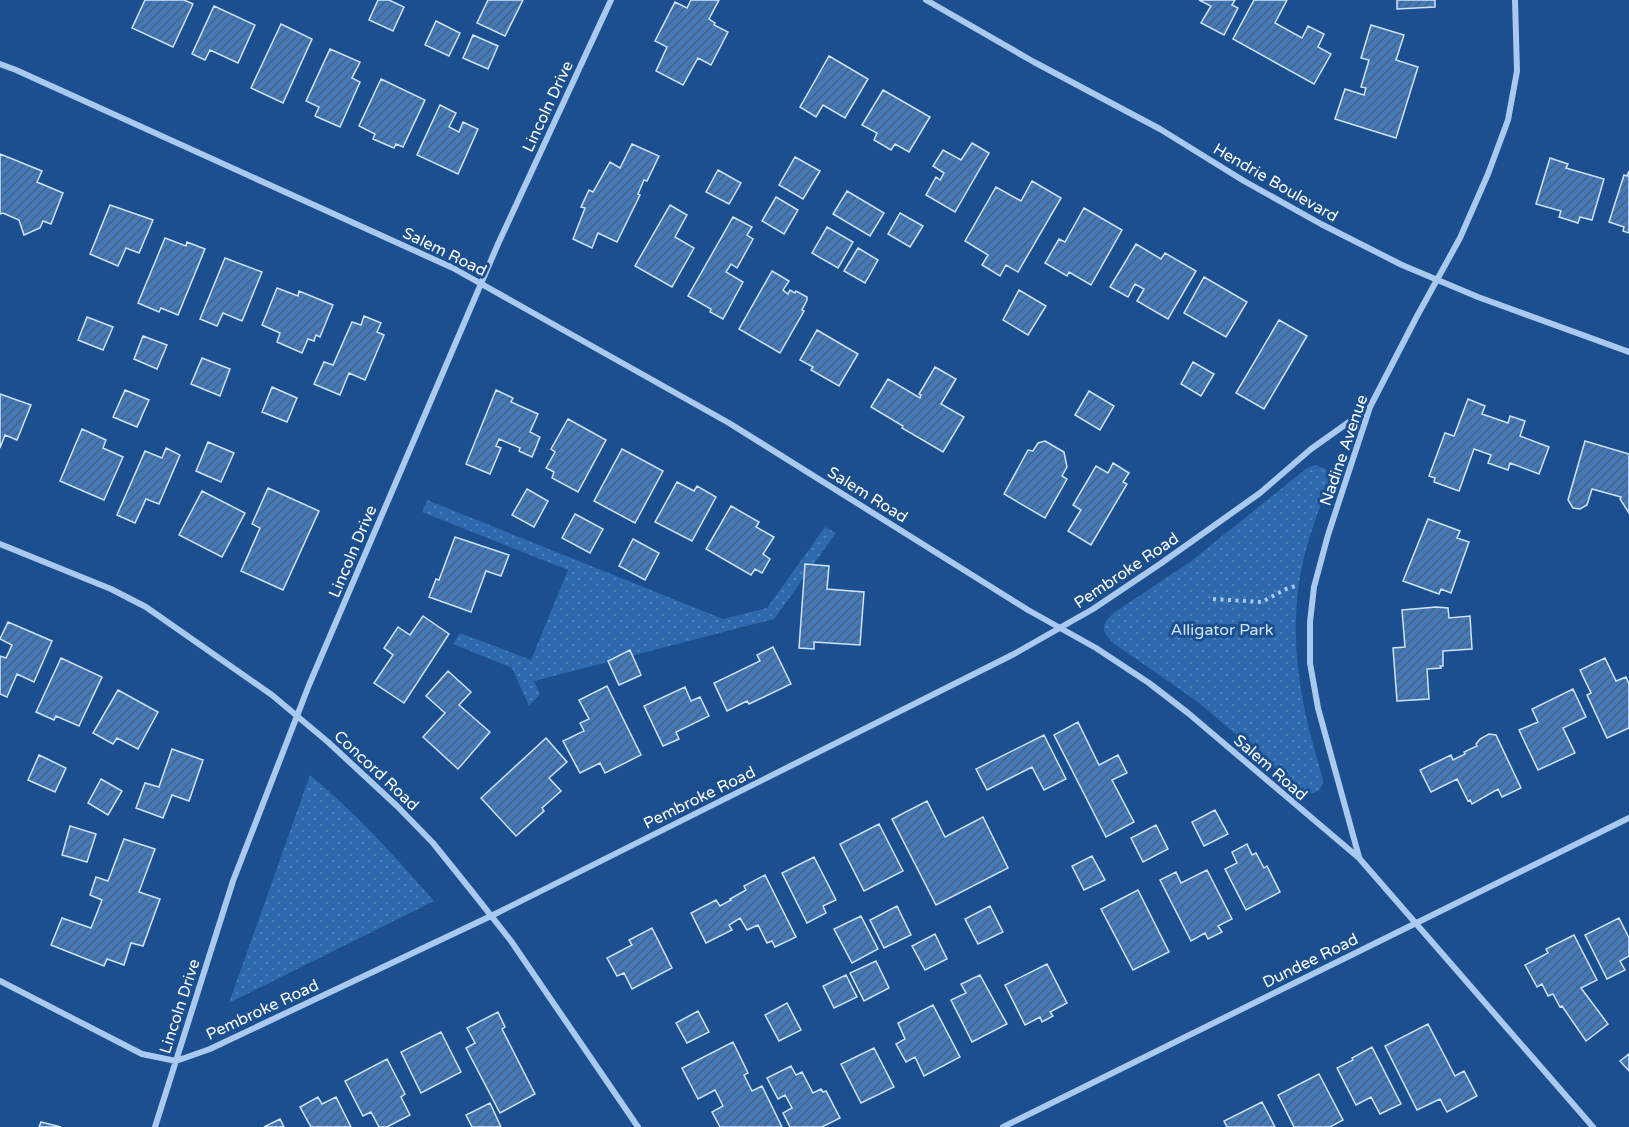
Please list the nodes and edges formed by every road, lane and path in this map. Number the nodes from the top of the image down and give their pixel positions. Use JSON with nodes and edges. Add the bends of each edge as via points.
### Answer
{"nodes":[{"id":1,"x":610,"y":0,"type":"edge"},
{"id":2,"x":926,"y":0,"type":"edge"},
{"id":3,"x":1515,"y":0,"type":"edge"},
{"id":4,"x":0,"y":64,"type":"edge"},
{"id":5,"x":1438,"y":280,"type":"junction"},
{"id":6,"x":482,"y":284,"type":"junction"},
{"id":7,"x":1629,"y":352,"type":"edge"},
{"id":8,"x":1370,"y":407,"type":"junction"},
{"id":9,"x":0,"y":544,"type":"edge"},
{"id":10,"x":1314,"y":587,"type":"junction"},
{"id":11,"x":1213,"y":599,"type":"dead end"},
{"id":12,"x":1059,"y":629,"type":"junction"},
{"id":13,"x":298,"y":715,"type":"junction"},
{"id":14,"x":1629,"y":818,"type":"edge"},
{"id":15,"x":1359,"y":858,"type":"junction"},
{"id":16,"x":491,"y":916,"type":"junction"},
{"id":17,"x":1414,"y":923,"type":"junction"},
{"id":18,"x":0,"y":981,"type":"edge"},
{"id":19,"x":176,"y":1061,"type":"junction"},
{"id":20,"x":154,"y":1127,"type":"edge"},
{"id":21,"x":638,"y":1127,"type":"edge"},
{"id":22,"x":1004,"y":1127,"type":"edge"},
{"id":23,"x":1593,"y":1127,"type":"edge"}],
"edges":[{"from":1,"to":6,"type":"street","name":"Lincoln Drive"},
{"from":2,"to":5,"type":"street","name":"Hendrie Boulevard","via":[[1152,124],[1321,224]]},
{"from":3,"to":5,"type":"street","name":"Nadine Avenue","via":[[1517,71],[1508,120],[1460,238]]},
{"from":4,"to":6,"type":"street","name":"Salem Road"},
{"from":5,"to":7,"type":"street","name":"Hendrie Boulevard"},
{"from":5,"to":8,"type":"street","name":"Nadine Avenue"},
{"from":6,"to":12,"type":"street","name":"Salem Road","via":[[729,423]]},
{"from":6,"to":13,"type":"street","name":"Lincoln Drive"},
{"from":8,"to":10,"type":"street","name":"Nadine Avenue"},
{"from":8,"to":12,"type":"street","name":"Pembroke Road","via":[[1311,449],[1260,493]]},
{"from":9,"to":13,"type":"street","name":"Concord Road","via":[[146,607]]},
{"from":10,"to":11,"type":"path","via":[[1299,585],[1262,602]]},
{"from":10,"to":15,"type":"street","name":"Nadine Avenue","via":[[1310,663],[1318,708]]},
{"from":12,"to":15,"type":"street","name":"Salem Road","via":[[1096,648],[1180,707]]},
{"from":12,"to":16,"type":"street","name":"Pembroke Road","via":[[982,672]]},
{"from":13,"to":16,"type":"street","name":"Concord Road","via":[[433,843]]},
{"from":13,"to":19,"type":"street","name":"Lincoln Drive","via":[[233,881]]},
{"from":14,"to":17,"type":"street","name":"Dundee Road"},
{"from":15,"to":17,"type":"street","name":"Salem Road"},
{"from":16,"to":19,"type":"street","name":"Pembroke Road","via":[[210,1049]]},
{"from":16,"to":21,"type":"street","name":"Concord Road"},
{"from":17,"to":22,"type":"street","name":"Dundee Road"},
{"from":17,"to":23,"type":"street","name":"Salem Road"},
{"from":18,"to":19,"type":"street","via":[[142,1054]]},
{"from":19,"to":20,"type":"street","name":"Lincoln Drive"}]}
